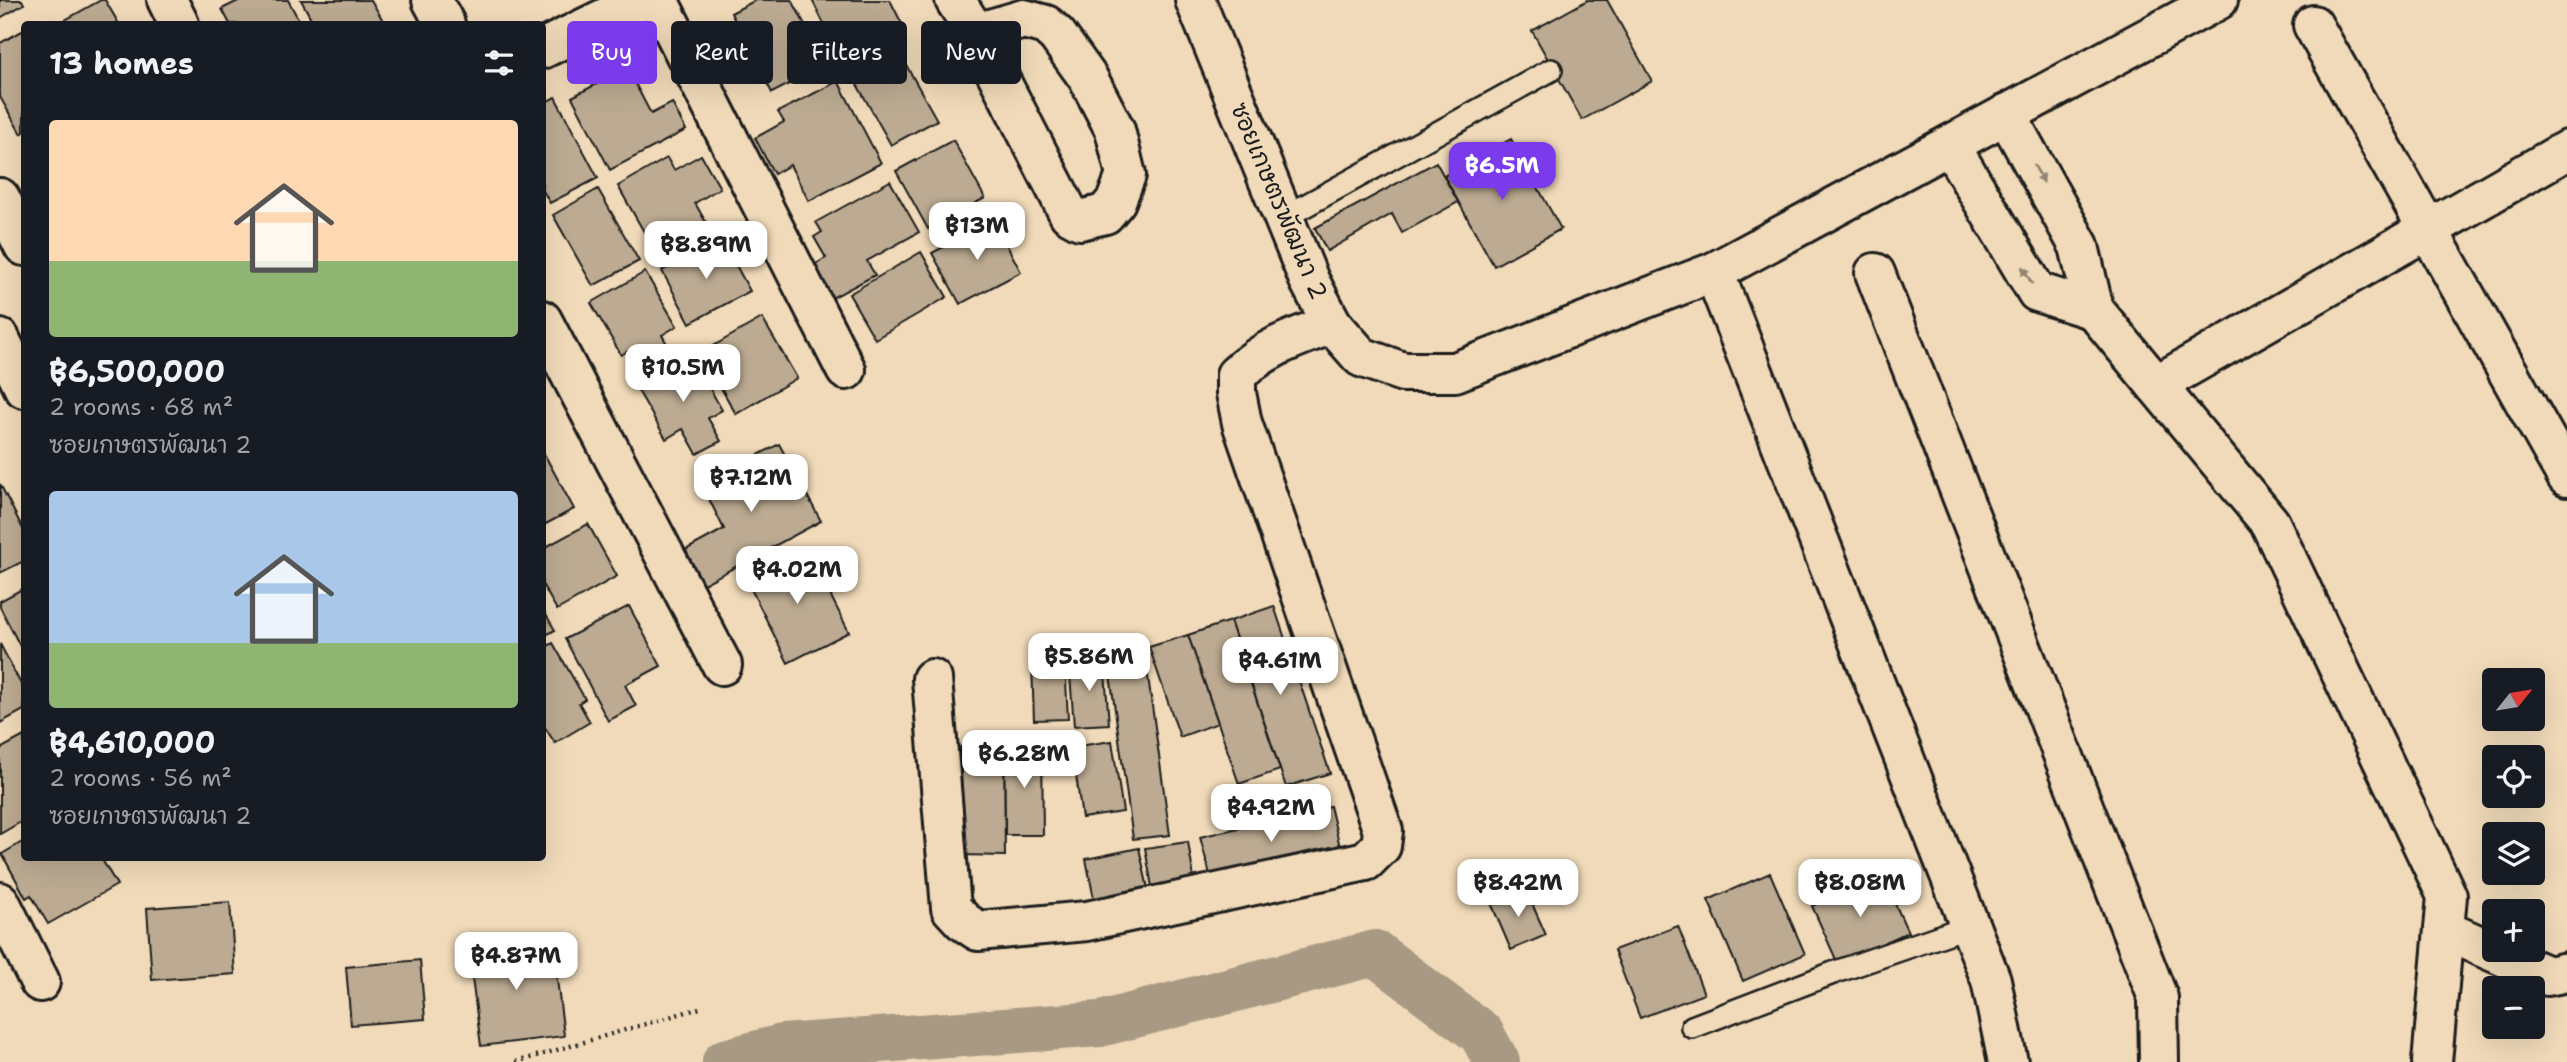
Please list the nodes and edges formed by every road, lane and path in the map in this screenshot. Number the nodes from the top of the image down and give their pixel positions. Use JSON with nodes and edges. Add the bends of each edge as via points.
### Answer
{"nodes":[{"id":1,"x":167,"y":0,"type":"edge"},
{"id":2,"x":432,"y":0,"type":"edge"},
{"id":3,"x":642,"y":0,"type":"edge"},
{"id":4,"x":658,"y":0,"type":"edge"},
{"id":5,"x":955,"y":0,"type":"edge"},
{"id":6,"x":1195,"y":0,"type":"edge"},
{"id":7,"x":2218,"y":0,"type":"edge"},
{"id":8,"x":178,"y":21,"type":"edge"},
{"id":9,"x":443,"y":21,"type":"edge"},
{"id":10,"x":968,"y":21,"type":"edge"},
{"id":11,"x":2313,"y":25,"type":"dead end"},
{"id":12,"x":976,"y":33,"type":"joint"},
{"id":13,"x":546,"y":48,"type":"edge"},
{"id":14,"x":1551,"y":70,"type":"dead end"},
{"id":15,"x":2006,"y":114,"type":"junction"},
{"id":16,"x":1950,"y":145,"type":"junction"},
{"id":17,"x":2567,"y":150,"type":"edge"},
{"id":18,"x":0,"y":198,"type":"edge"},
{"id":19,"x":1283,"y":218,"type":"junction"},
{"id":20,"x":2427,"y":230,"type":"junction"},
{"id":21,"x":21,"y":240,"type":"edge"},
{"id":22,"x":1714,"y":272,"type":"junction"},
{"id":23,"x":1875,"y":273,"type":"dead end"},
{"id":24,"x":2094,"y":310,"type":"junction"},
{"id":25,"x":21,"y":319,"type":"edge"},
{"id":26,"x":1332,"y":324,"type":"junction"},
{"id":27,"x":546,"y":328,"type":"edge"},
{"id":28,"x":0,"y":330,"type":"edge"},
{"id":29,"x":0,"y":339,"type":"edge"},
{"id":30,"x":846,"y":370,"type":"dead end"},
{"id":31,"x":21,"y":382,"type":"edge"},
{"id":32,"x":2156,"y":385,"type":"junction"},
{"id":33,"x":2567,"y":477,"type":"edge"},
{"id":34,"x":722,"y":665,"type":"dead end"},
{"id":35,"x":932,"y":679,"type":"dead end"},
{"id":36,"x":0,"y":902,"type":"edge"},
{"id":37,"x":1969,"y":926,"type":"junction"},
{"id":38,"x":2444,"y":930,"type":"junction"},
{"id":39,"x":2567,"y":972,"type":"edge"},
{"id":40,"x":40,"y":982,"type":"dead end"},
{"id":41,"x":700,"y":1008,"type":"dead end"},
{"id":42,"x":1692,"y":1027,"type":"dead end"},
{"id":43,"x":516,"y":1062,"type":"edge"},
{"id":44,"x":2008,"y":1062,"type":"edge"},
{"id":45,"x":2159,"y":1062,"type":"edge"},
{"id":46,"x":2432,"y":1062,"type":"edge"}],
"edges":[{"from":1,"to":8,"type":"street"},
{"from":2,"to":9,"type":"street"},
{"from":3,"to":13,"type":"street"},
{"from":4,"to":30,"type":"street"},
{"from":5,"to":10,"type":"street"},
{"from":6,"to":19,"type":"street","name":"ซอยเกษตรพัฒนา 2"},
{"from":7,"to":15,"type":"street","name":"ซอยเกษตรพัฒนา 2"},
{"from":11,"to":20,"type":"street"},
{"from":12,"to":12,"type":"street","via":[[1069,214],[1080,220],[1105,214],[1116,201],[1126,175],[1115,130],[1088,78],[1046,25],[1024,19]]},
{"from":14,"to":19,"type":"lane"},
{"from":15,"to":16,"type":"street","name":"ซอยเกษตรพัฒนา 2"},
{"from":15,"to":24,"type":"street","one_way":true,"via":[[2079,246]]},
{"from":16,"to":22,"type":"street","name":"ซอยเกษตรพัฒนา 2"},
{"from":24,"to":16,"type":"street","one_way":true,"via":[[2037,292]]},
{"from":17,"to":20,"type":"street"},
{"from":18,"to":21,"type":"street"},
{"from":19,"to":26,"type":"street","name":"ซอยเกษตรพัฒนา 2"},
{"from":20,"to":32,"type":"street"},
{"from":20,"to":33,"type":"street"},
{"from":22,"to":26,"type":"street","name":"ซอยเกษตรพัฒนา 2","via":[[1455,372],[1403,372],[1361,357]]},
{"from":22,"to":37,"type":"street"},
{"from":23,"to":45,"type":"street","via":[[2158,998]]},
{"from":24,"to":32,"type":"street"},
{"from":25,"to":28,"type":"street"},
{"from":26,"to":35,"type":"street","via":[[1256,357],[1236,375],[1236,393],[1242,423],[1383,831],[1381,846],[1366,861],[1087,920],[978,931],[951,908]]},
{"from":27,"to":34,"type":"street"},
{"from":29,"to":31,"type":"street"},
{"from":32,"to":38,"type":"street","via":[[2270,523],[2447,896]]},
{"from":36,"to":40,"type":"street"},
{"from":37,"to":42,"type":"lane"},
{"from":37,"to":44,"type":"street","via":[[1992,980]]},
{"from":38,"to":39,"type":"street","via":[[2548,976]]},
{"from":38,"to":46,"type":"street"},
{"from":41,"to":43,"type":"path"}]}
